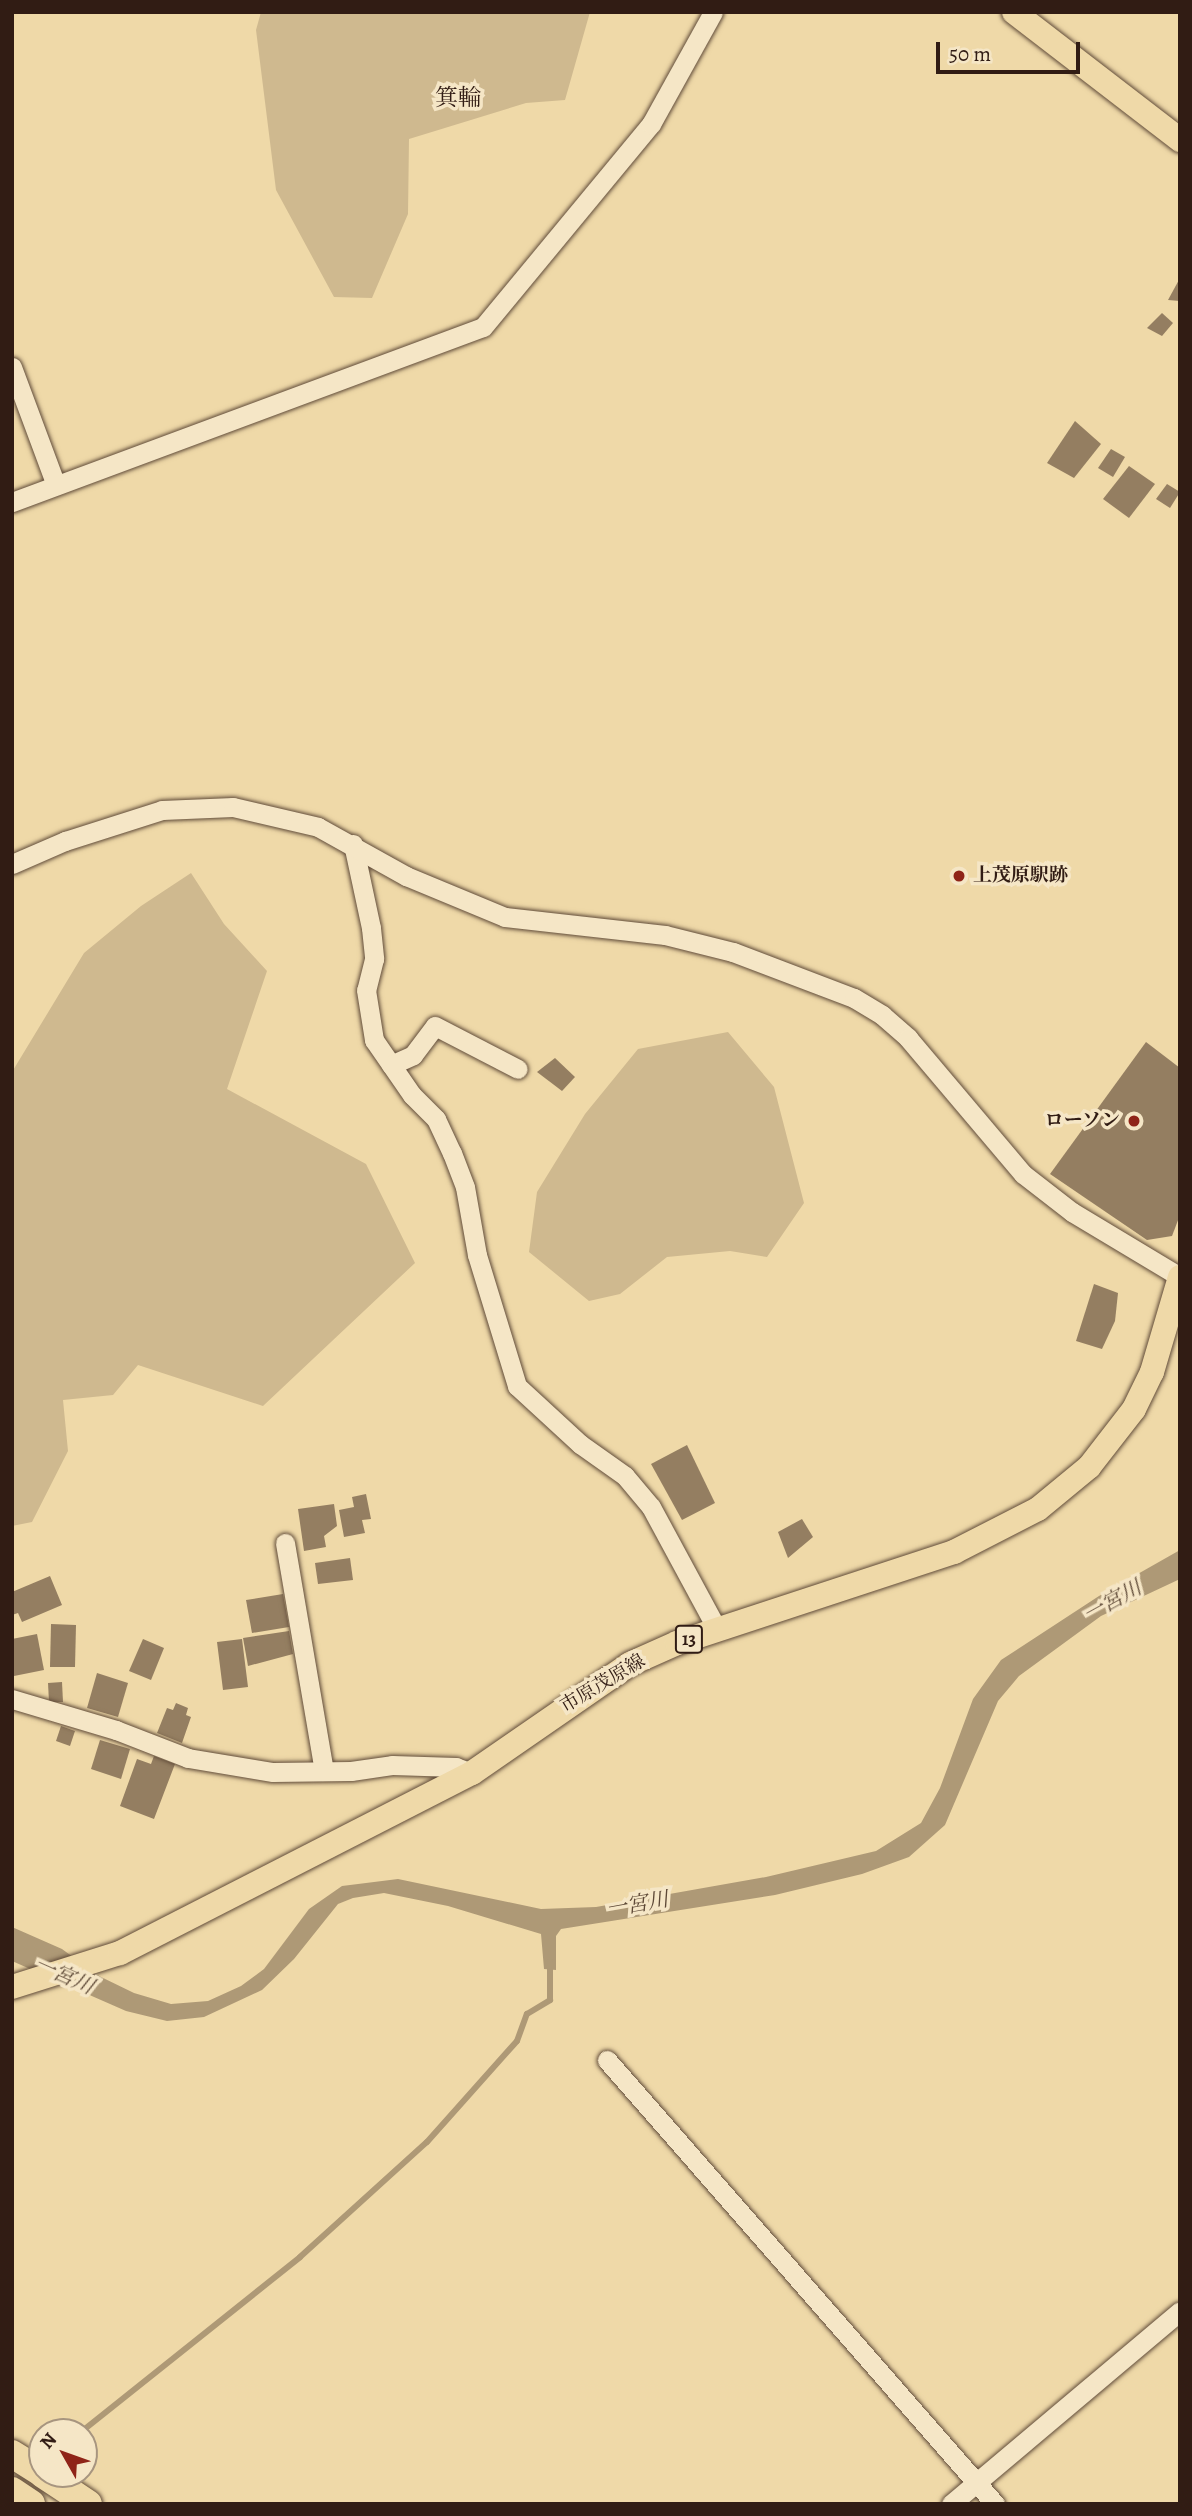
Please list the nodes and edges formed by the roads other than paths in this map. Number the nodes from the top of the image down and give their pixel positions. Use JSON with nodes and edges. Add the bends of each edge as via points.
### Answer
{"nodes":[{"id":1,"x":713,"y":12,"type":"edge"},
{"id":2,"x":1014,"y":12,"type":"edge"},
{"id":3,"x":1180,"y":140,"type":"edge"},
{"id":4,"x":12,"y":367,"type":"edge"},
{"id":5,"x":56,"y":485,"type":"junction"},
{"id":6,"x":12,"y":502,"type":"edge"},
{"id":7,"x":353,"y":844,"type":"junction"},
{"id":8,"x":12,"y":864,"type":"edge"},
{"id":9,"x":391,"y":1066,"type":"junction"},
{"id":10,"x":518,"y":1069,"type":"dead end"},
{"id":11,"x":1180,"y":1277,"type":"edge"},
{"id":12,"x":285,"y":1543,"type":"dead end"},
{"id":13,"x":718,"y":1629,"type":"junction"},
{"id":14,"x":13,"y":1696,"type":"edge"},
{"id":15,"x":324,"y":1772,"type":"junction"},
{"id":16,"x":472,"y":1773,"type":"junction"},
{"id":17,"x":12,"y":1987,"type":"edge"},
{"id":18,"x":607,"y":2060,"type":"dead end"},
{"id":19,"x":1180,"y":2311,"type":"edge"},
{"id":20,"x":12,"y":2454,"type":"edge"},
{"id":21,"x":28,"y":2464,"type":"edge"},
{"id":22,"x":977,"y":2482,"type":"junction"},
{"id":23,"x":64,"y":2488,"type":"edge"},
{"id":24,"x":12,"y":2491,"type":"edge"},
{"id":25,"x":31,"y":2504,"type":"edge"},
{"id":26,"x":88,"y":2504,"type":"edge"},
{"id":27,"x":951,"y":2504,"type":"edge"},
{"id":28,"x":995,"y":2504,"type":"edge"}],
"edges":[{"from":1,"to":5,"type":"street","via":[[651,124],[483,327]]},
{"from":2,"to":3,"type":"main road"},
{"from":4,"to":5,"type":"street"},
{"from":5,"to":6,"type":"street"},
{"from":7,"to":8,"type":"street","via":[[318,827],[233,807],[162,810],[65,841]]},
{"from":7,"to":9,"type":"street","via":[[374,959],[366,990],[367,1016],[374,1040]]},
{"from":7,"to":11,"type":"street","via":[[406,876],[493,913],[676,938],[733,952],[854,998],[908,1038],[1023,1174],[1072,1212]]},
{"from":9,"to":10,"type":"street","via":[[414,1055],[435,1026]]},
{"from":9,"to":13,"type":"street","via":[[436,1119],[452,1153],[517,1386],[560,1427],[625,1476],[651,1507]]},
{"from":11,"to":13,"type":"main road","name":"市原茂原線","number":"13","via":[[1152,1372],[1134,1409],[1089,1466],[1038,1509],[954,1552]]},
{"from":12,"to":15,"type":"street"},
{"from":13,"to":16,"type":"main road","name":"市原茂原線","number":"13","via":[[630,1664]]},
{"from":14,"to":15,"type":"street","via":[[188,1758],[273,1772]]},
{"from":15,"to":16,"type":"street","via":[[393,1765],[456,1767]]},
{"from":16,"to":17,"type":"main road","name":"市原茂原線","number":"13","via":[[120,1953]]},
{"from":18,"to":22,"type":"street"},
{"from":19,"to":22,"type":"street"},
{"from":20,"to":21,"type":"highway"},
{"from":22,"to":27,"type":"street"},
{"from":22,"to":28,"type":"street"},
{"from":23,"to":26,"type":"highway"},
{"from":24,"to":25,"type":"highway"}]}
